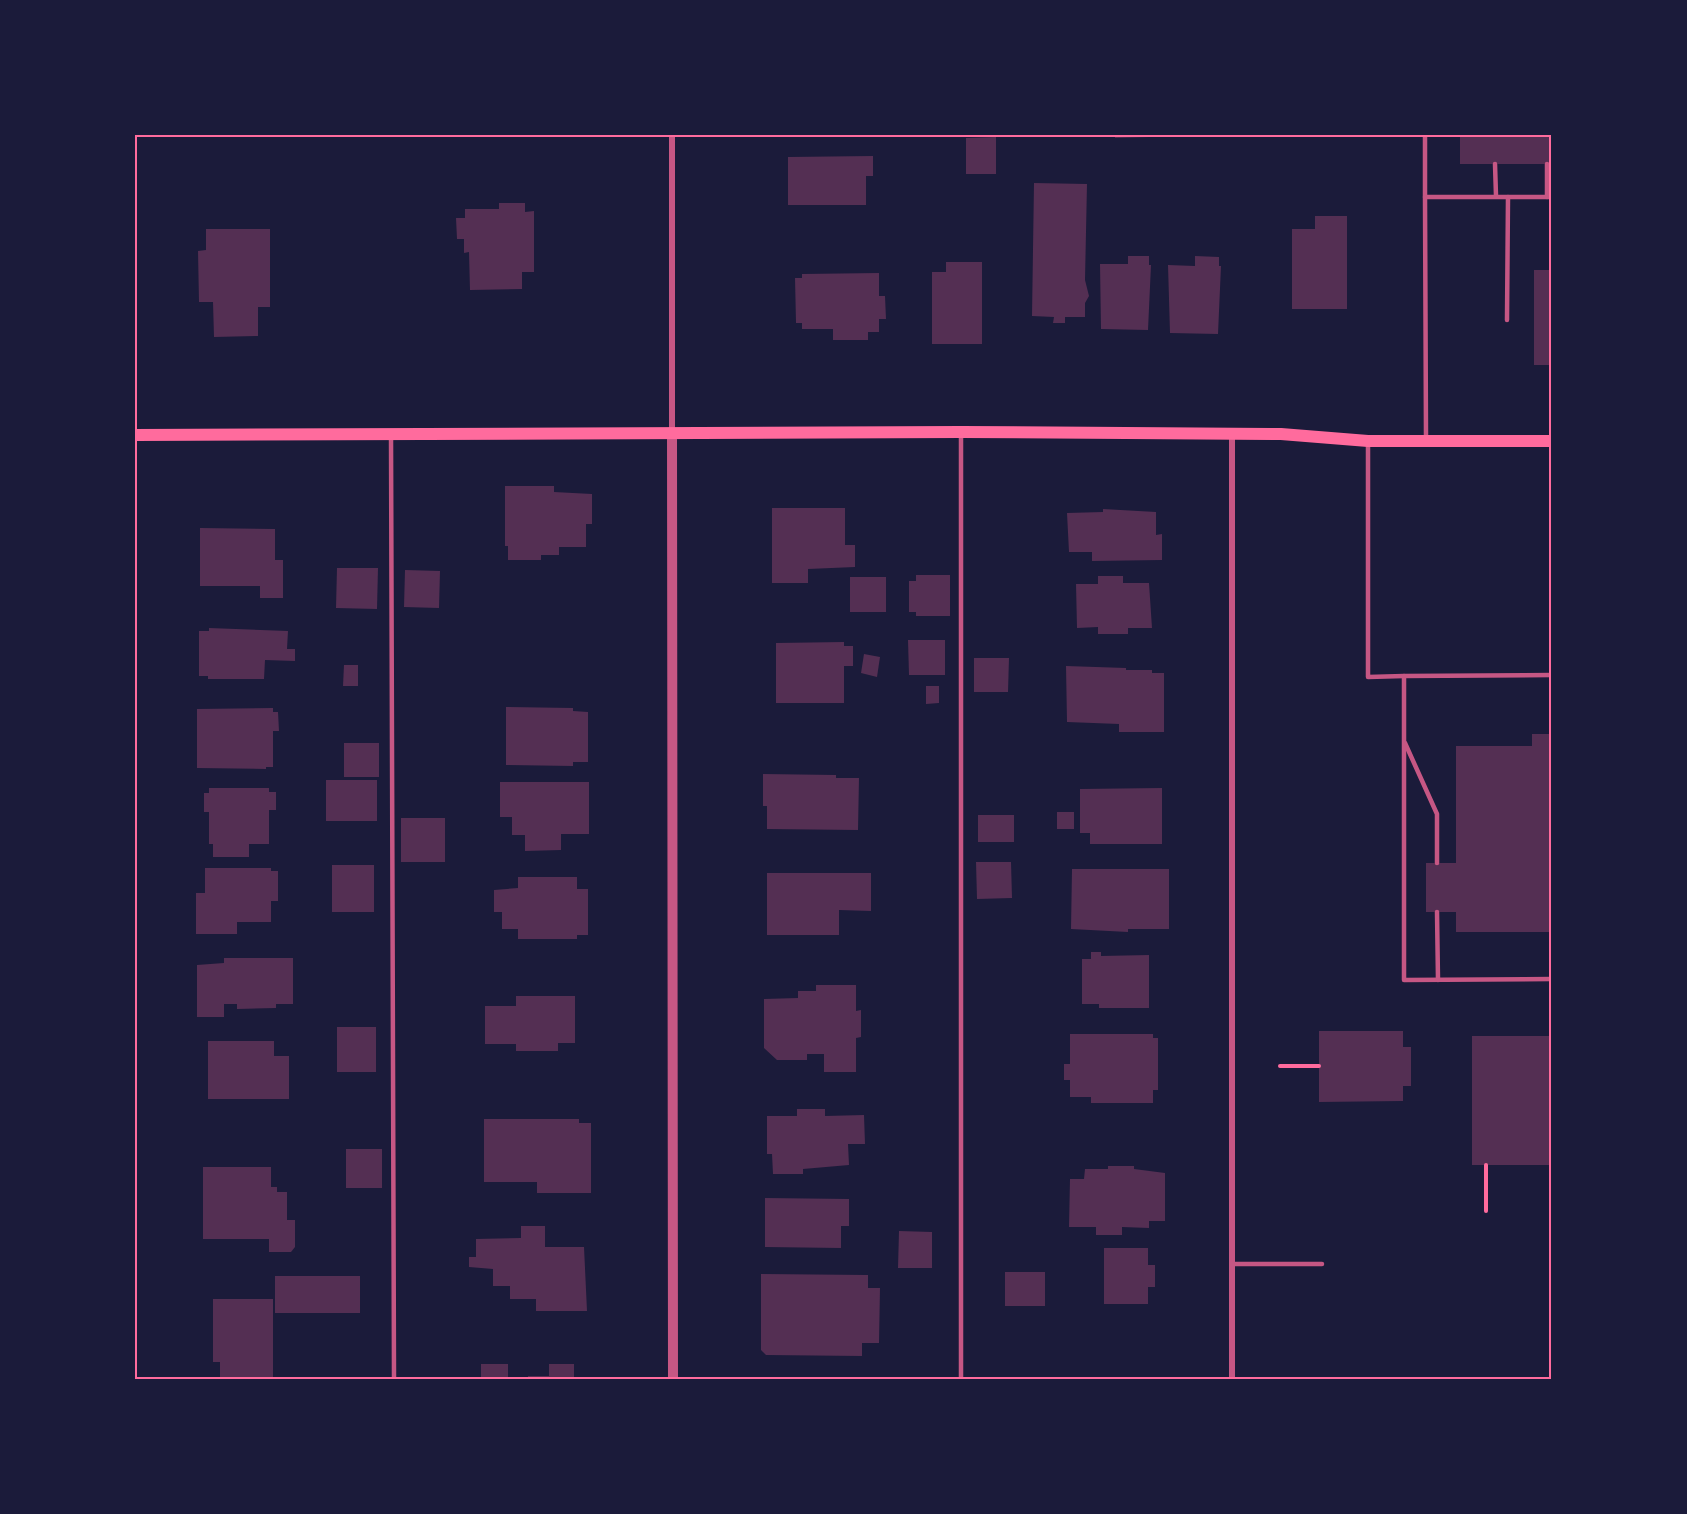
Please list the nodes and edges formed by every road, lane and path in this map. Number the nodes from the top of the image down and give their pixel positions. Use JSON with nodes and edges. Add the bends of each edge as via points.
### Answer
{"nodes":[{"id":1,"x":672,"y":135,"type":"edge"},
{"id":2,"x":1425,"y":135,"type":"edge"},
{"id":3,"x":1495,"y":164,"type":"dead end"},
{"id":4,"x":1547,"y":164,"type":"dead end"},
{"id":5,"x":1496,"y":196,"type":"junction"},
{"id":6,"x":1425,"y":197,"type":"junction"},
{"id":7,"x":1508,"y":197,"type":"junction"},
{"id":8,"x":1550,"y":197,"type":"edge"},
{"id":9,"x":1507,"y":320,"type":"dead end"},
{"id":10,"x":391,"y":432,"type":"junction"},
{"id":11,"x":672,"y":432,"type":"junction"},
{"id":12,"x":961,"y":432,"type":"junction"},
{"id":13,"x":1232,"y":434,"type":"junction"},
{"id":14,"x":135,"y":435,"type":"edge"},
{"id":15,"x":1368,"y":441,"type":"junction"},
{"id":16,"x":1426,"y":441,"type":"junction"},
{"id":17,"x":1552,"y":441,"type":"edge"},
{"id":18,"x":1552,"y":675,"type":"edge"},
{"id":19,"x":1404,"y":676,"type":"junction"},
{"id":20,"x":1404,"y":741,"type":"junction"},
{"id":21,"x":1437,"y":863,"type":"dead end"},
{"id":22,"x":1437,"y":912,"type":"dead end"},
{"id":23,"x":1552,"y":979,"type":"edge"},
{"id":24,"x":1438,"y":980,"type":"junction"},
{"id":25,"x":1280,"y":1066,"type":"dead end"},
{"id":26,"x":1319,"y":1066,"type":"dead end"},
{"id":27,"x":1486,"y":1165,"type":"dead end"},
{"id":28,"x":1486,"y":1211,"type":"dead end"},
{"id":29,"x":1232,"y":1264,"type":"junction"},
{"id":30,"x":1322,"y":1264,"type":"dead end"},
{"id":31,"x":394,"y":1379,"type":"edge"},
{"id":32,"x":674,"y":1379,"type":"edge"},
{"id":33,"x":961,"y":1379,"type":"edge"},
{"id":34,"x":1232,"y":1379,"type":"edge"}],
"edges":[{"from":1,"to":11,"type":"street"},
{"from":2,"to":6,"type":"lane"},
{"from":3,"to":5,"type":"lane"},
{"from":4,"to":8,"type":"lane"},
{"from":5,"to":6,"type":"lane"},
{"from":5,"to":7,"type":"lane"},
{"from":6,"to":16,"type":"lane"},
{"from":7,"to":8,"type":"lane"},
{"from":7,"to":9,"type":"lane"},
{"from":10,"to":11,"type":"main road"},
{"from":10,"to":14,"type":"main road"},
{"from":10,"to":31,"type":"lane"},
{"from":11,"to":12,"type":"main road"},
{"from":11,"to":32,"type":"street"},
{"from":12,"to":13,"type":"main road"},
{"from":12,"to":33,"type":"lane"},
{"from":13,"to":15,"type":"main road"},
{"from":13,"to":29,"type":"street"},
{"from":15,"to":16,"type":"main road"},
{"from":15,"to":19,"type":"lane","via":[[1368,677]]},
{"from":16,"to":17,"type":"main road"},
{"from":18,"to":19,"type":"lane"},
{"from":19,"to":20,"type":"lane"},
{"from":20,"to":21,"type":"lane","via":[[1437,814]]},
{"from":20,"to":24,"type":"lane","via":[[1404,980]]},
{"from":22,"to":24,"type":"lane"},
{"from":23,"to":24,"type":"lane"},
{"from":25,"to":26,"type":"path"},
{"from":27,"to":28,"type":"path"},
{"from":29,"to":30,"type":"lane"},
{"from":29,"to":34,"type":"street"}]}
